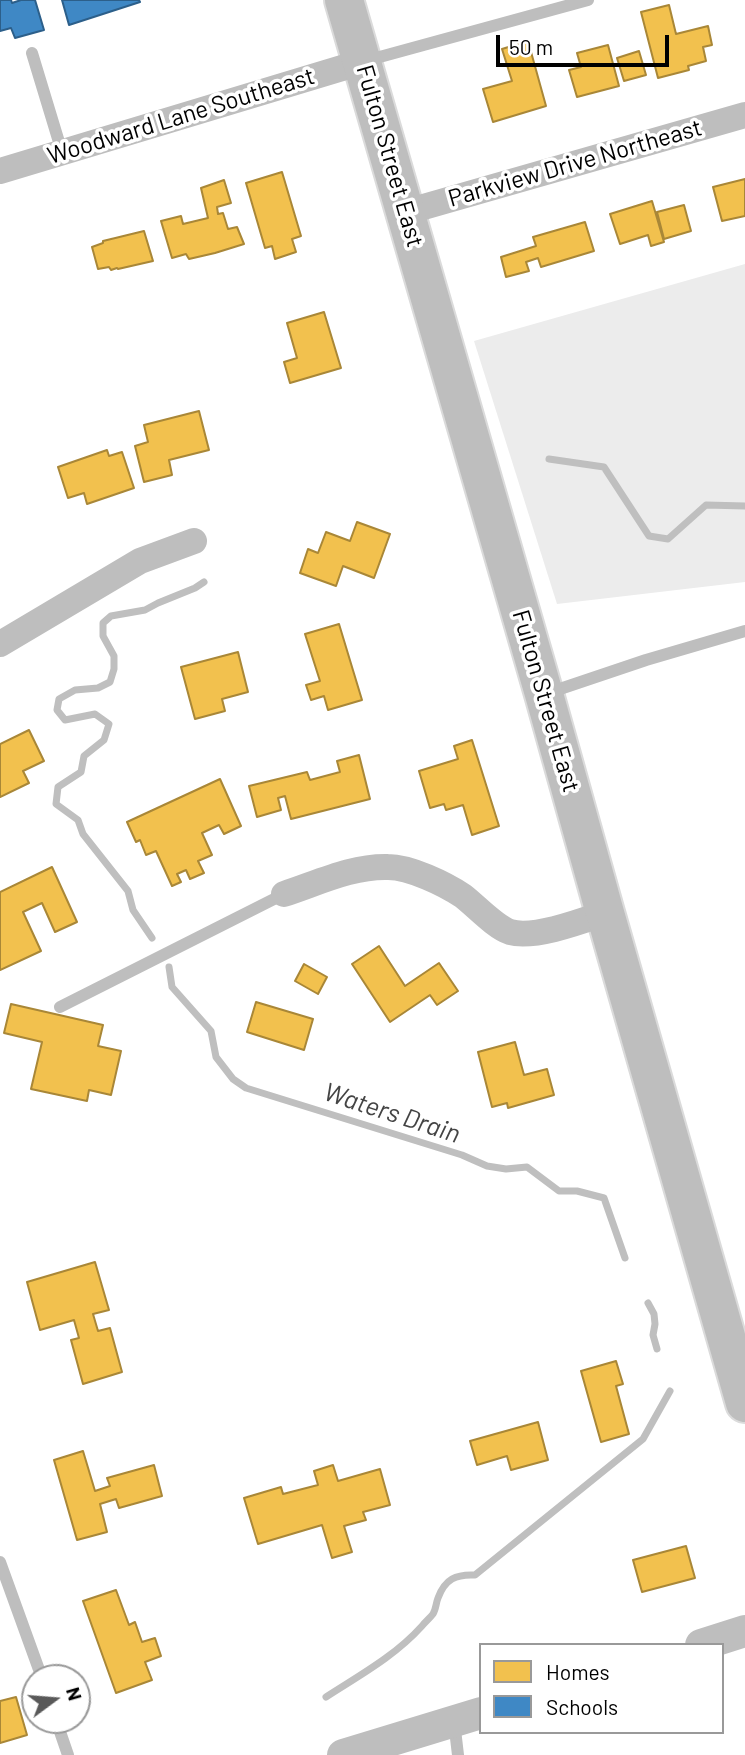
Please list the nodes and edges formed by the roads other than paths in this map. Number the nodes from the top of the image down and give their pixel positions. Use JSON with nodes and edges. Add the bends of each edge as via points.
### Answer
{"nodes":[{"id":1,"x":344,"y":0,"type":"edge"},
{"id":2,"x":588,"y":0,"type":"edge"},
{"id":3,"x":32,"y":53,"type":"dead end"},
{"id":4,"x":362,"y":62,"type":"junction"},
{"id":5,"x":745,"y":115,"type":"edge"},
{"id":6,"x":62,"y":152,"type":"junction"},
{"id":7,"x":0,"y":171,"type":"edge"},
{"id":8,"x":406,"y":212,"type":"junction"},
{"id":9,"x":194,"y":541,"type":"dead end"},
{"id":10,"x":745,"y":631,"type":"edge"},
{"id":11,"x":0,"y":644,"type":"edge"},
{"id":12,"x":544,"y":694,"type":"junction"},
{"id":13,"x":284,"y":894,"type":"joint"},
{"id":14,"x":605,"y":913,"type":"junction"},
{"id":15,"x":60,"y":1007,"type":"dead end"},
{"id":16,"x":738,"y":1350,"type":"edge"},
{"id":17,"x":745,"y":1403,"type":"edge"},
{"id":18,"x":0,"y":1562,"type":"edge"},
{"id":19,"x":745,"y":1631,"type":"edge"},
{"id":20,"x":707,"y":1643,"type":"edge"},
{"id":21,"x":37,"y":1664,"type":"edge"},
{"id":22,"x":468,"y":1717,"type":"edge"},
{"id":23,"x":61,"y":1734,"type":"edge"},
{"id":24,"x":68,"y":1755,"type":"edge"},
{"id":25,"x":343,"y":1755,"type":"edge"},
{"id":26,"x":458,"y":1755,"type":"edge"}],
"edges":[{"from":1,"to":4,"type":"main road","name":"Fulton Street East"},
{"from":2,"to":4,"type":"lane"},
{"from":3,"to":6,"type":"lane"},
{"from":4,"to":6,"type":"street","name":"Woodward Lane Southeast"},
{"from":4,"to":8,"type":"main road","name":"Fulton Street East"},
{"from":5,"to":8,"type":"street","name":"Parkview Drive Northeast"},
{"from":6,"to":7,"type":"street","name":"Woodward Lane Southeast"},
{"from":8,"to":12,"type":"main road","name":"Fulton Street East"},
{"from":9,"to":11,"type":"street","via":[[141,561]]},
{"from":10,"to":12,"type":"lane"},
{"from":12,"to":14,"type":"main road","name":"Fulton Street East"},
{"from":13,"to":14,"type":"street","via":[[359,869],[391,867],[429,877],[510,932],[554,929]]},
{"from":13,"to":15,"type":"lane"},
{"from":14,"to":16,"type":"main road","name":"Fulton Street East"},
{"from":16,"to":17,"type":"main road","name":"Fulton Street East"},
{"from":18,"to":21,"type":"lane"},
{"from":19,"to":20,"type":"street"},
{"from":22,"to":25,"type":"street"},
{"from":22,"to":26,"type":"lane"},
{"from":23,"to":24,"type":"lane"}]}
